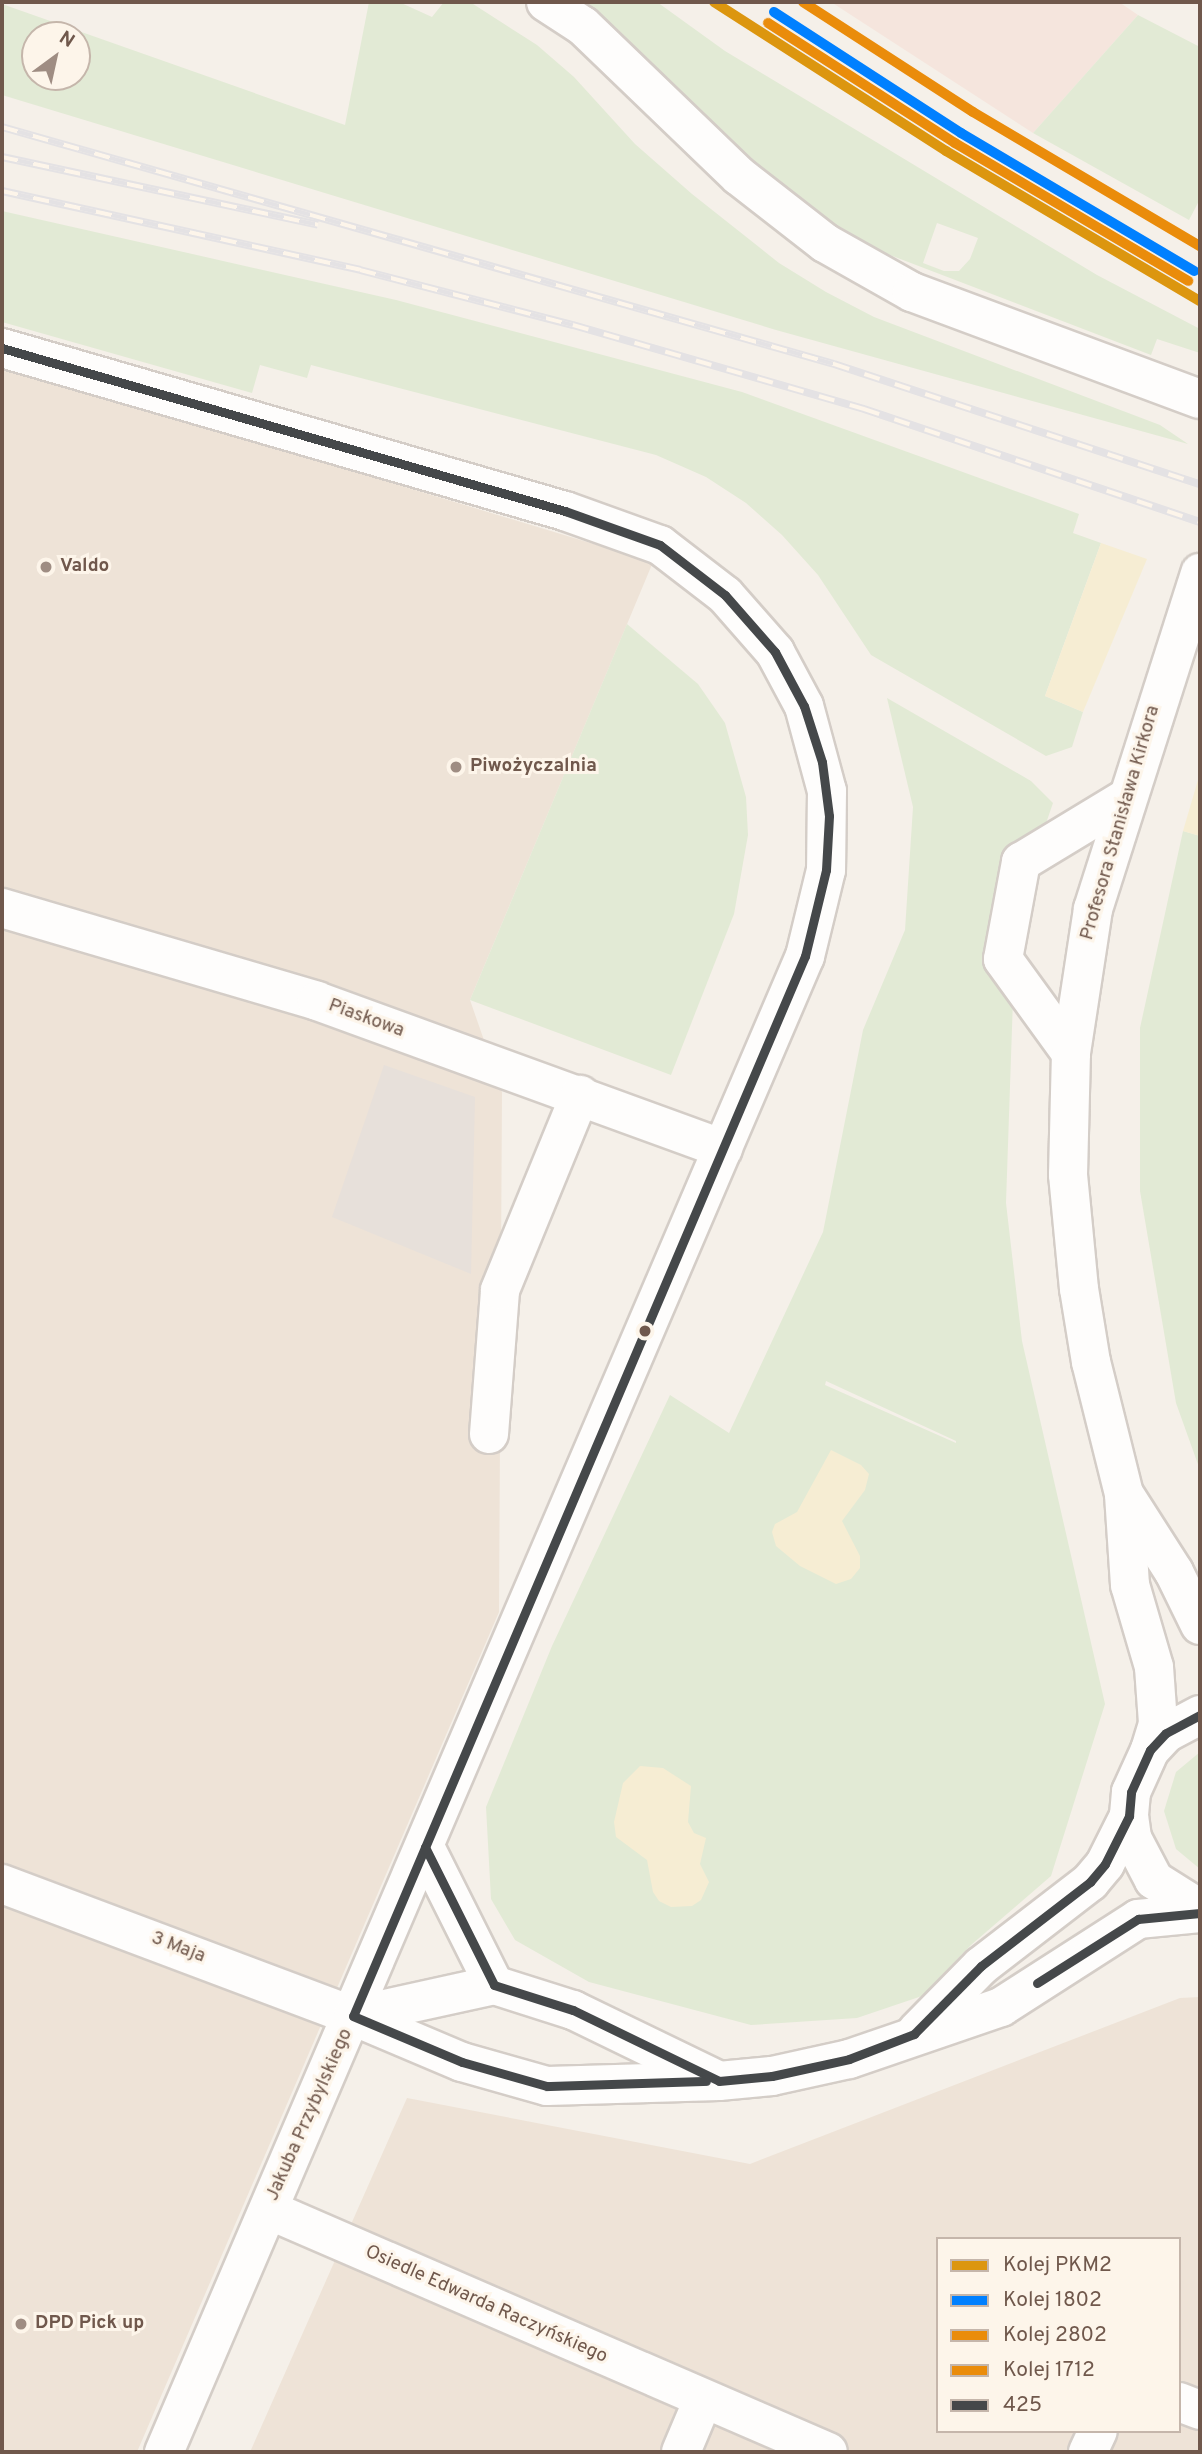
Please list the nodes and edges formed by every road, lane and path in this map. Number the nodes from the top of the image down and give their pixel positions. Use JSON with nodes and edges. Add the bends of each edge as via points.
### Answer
{"nodes":[{"id":1,"x":546,"y":2,"type":"edge"},
{"id":2,"x":2,"y":348,"type":"edge"},
{"id":3,"x":1200,"y":399,"type":"edge"},
{"id":4,"x":1200,"y":573,"type":"edge"},
{"id":5,"x":1125,"y":799,"type":"junction"},
{"id":6,"x":2,"y":908,"type":"edge"},
{"id":7,"x":1071,"y":1053,"type":"junction"},
{"id":8,"x":580,"y":1095,"type":"junction"},
{"id":9,"x":723,"y":1149,"type":"junction"},
{"id":10,"x":489,"y":1434,"type":"dead end"},
{"id":11,"x":1124,"y":1494,"type":"junction"},
{"id":12,"x":1200,"y":1625,"type":"edge"},
{"id":13,"x":1200,"y":1715,"type":"edge"},
{"id":14,"x":1150,"y":1750,"type":"junction"},
{"id":15,"x":1129,"y":1816,"type":"junction"},
{"id":16,"x":425,"y":1847,"type":"junction"},
{"id":17,"x":2,"y":1884,"type":"edge"},
{"id":18,"x":1200,"y":1911,"type":"edge"},
{"id":19,"x":494,"y":1985,"type":"junction"},
{"id":20,"x":353,"y":2016,"type":"junction"},
{"id":21,"x":914,"y":2034,"type":"junction"},
{"id":22,"x":719,"y":2081,"type":"junction"},
{"id":23,"x":269,"y":2210,"type":"junction"},
{"id":24,"x":703,"y":2400,"type":"junction"},
{"id":25,"x":1181,"y":2403,"type":"edge"},
{"id":26,"x":1200,"y":2410,"type":"edge"},
{"id":27,"x":1097,"y":2433,"type":"edge"},
{"id":28,"x":164,"y":2452,"type":"edge"},
{"id":29,"x":681,"y":2452,"type":"edge"},
{"id":30,"x":828,"y":2452,"type":"edge"},
{"id":31,"x":1088,"y":2452,"type":"edge"}],
"edges":[{"from":1,"to":3,"type":"street","via":[[583,26],[739,176],[825,243],[912,292]]},
{"from":2,"to":9,"type":"street","name":"Jakuba Przybylskiego","via":[[565,511],[660,545],[725,595],[793,680],[822,762],[829,816],[821,901],[805,956]]},
{"from":4,"to":5,"type":"street","name":"Profesora Stanisława Kirkora"},
{"from":5,"to":7,"type":"street","name":"Profesora Stanisława Kirkora","via":[[1093,909]]},
{"from":5,"to":7,"type":"street","via":[[1021,862],[1003,959]]},
{"from":6,"to":8,"type":"street","name":"Piaskowa","via":[[317,1001]]},
{"from":7,"to":11,"type":"street","name":"Profesora Stanisława Kirkora","via":[[1069,1175],[1079,1289],[1091,1362]]},
{"from":8,"to":9,"type":"street","name":"Piaskowa"},
{"from":8,"to":10,"type":"street","via":[[500,1290]]},
{"from":9,"to":16,"type":"street","name":"Jakuba Przybylskiego"},
{"from":11,"to":12,"type":"street","name":"Profesora Stanisława Kirkora","via":[[1174,1572]]},
{"from":11,"to":14,"type":"street","name":"Profesora Stanisława Kirkora","via":[[1130,1585],[1158,1698],[1158,1723]]},
{"from":13,"to":14,"type":"street","via":[[1166,1733]]},
{"from":14,"to":15,"type":"street","via":[[1131,1792]]},
{"from":15,"to":18,"type":"street","via":[[1132,1838],[1154,1880]]},
{"from":15,"to":21,"type":"street","via":[[1105,1864],[1090,1882],[981,1966]]},
{"from":16,"to":19,"type":"street"},
{"from":16,"to":20,"type":"street","name":"Jakuba Przybylskiego"},
{"from":17,"to":20,"type":"street","name":"3 Maja"},
{"from":18,"to":21,"type":"street","name":"3 Maja","via":[[1138,1919],[1001,2007]]},
{"from":19,"to":20,"type":"street"},
{"from":19,"to":22,"type":"street","via":[[573,2010]]},
{"from":20,"to":22,"type":"street","name":"3 Maja","via":[[462,2063],[547,2086]]},
{"from":20,"to":23,"type":"street","name":"Jakuba Przybylskiego"},
{"from":21,"to":22,"type":"street","name":"3 Maja","via":[[813,2068]]},
{"from":23,"to":24,"type":"street","name":"Osiedle Edwarda Raczyńskiego"},
{"from":23,"to":28,"type":"street","name":"Jakuba Przybylskiego"},
{"from":24,"to":29,"type":"street"},
{"from":24,"to":30,"type":"street","name":"Osiedle Edwarda Raczyńskiego"},
{"from":25,"to":26,"type":"street"},
{"from":27,"to":31,"type":"street"}]}
